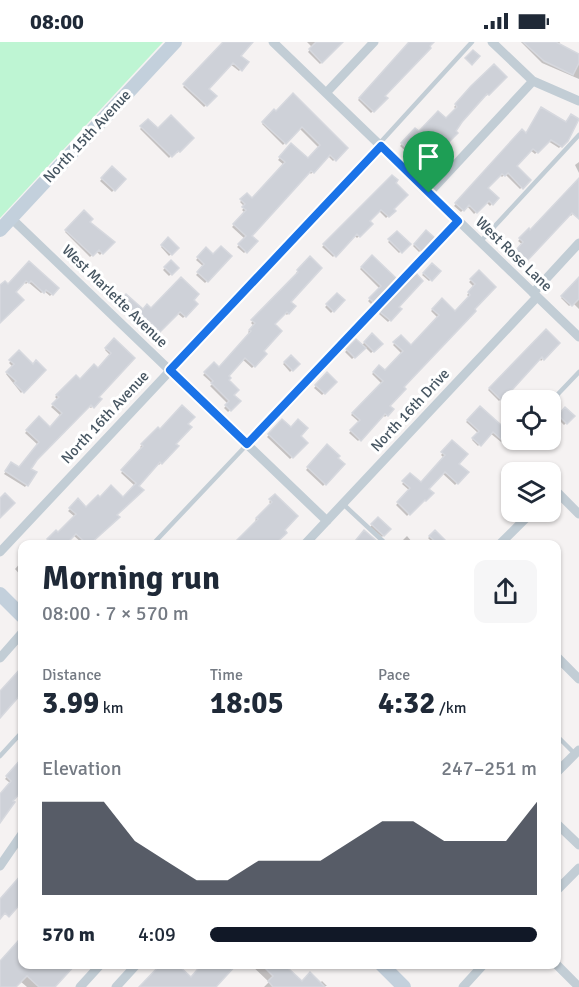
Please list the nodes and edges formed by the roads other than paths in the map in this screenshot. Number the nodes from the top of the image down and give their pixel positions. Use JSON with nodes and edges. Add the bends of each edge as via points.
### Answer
{"nodes":[{"id":1,"x":175,"y":42,"type":"edge"},
{"id":2,"x":374,"y":42,"type":"edge"},
{"id":3,"x":472,"y":42,"type":"edge"},
{"id":4,"x":492,"y":42,"type":"edge"},
{"id":5,"x":276,"y":43,"type":"edge"},
{"id":6,"x":533,"y":81,"type":"junction"},
{"id":7,"x":326,"y":93,"type":"junction"},
{"id":8,"x":579,"y":101,"type":"edge"},
{"id":9,"x":579,"y":135,"type":"edge"},
{"id":10,"x":380,"y":145,"type":"junction"},
{"id":11,"x":429,"y":193,"type":"junction"},
{"id":12,"x":12,"y":218,"type":"junction"},
{"id":13,"x":458,"y":221,"type":"junction"},
{"id":14,"x":0,"y":230,"type":"edge"},
{"id":15,"x":480,"y":242,"type":"junction"},
{"id":16,"x":579,"y":243,"type":"edge"},
{"id":17,"x":535,"y":295,"type":"junction"},
{"id":18,"x":579,"y":337,"type":"edge"},
{"id":19,"x":170,"y":370,"type":"junction"},
{"id":20,"x":579,"y":372,"type":"edge"},
{"id":21,"x":561,"y":390,"type":"edge"},
{"id":22,"x":247,"y":444,"type":"junction"},
{"id":23,"x":561,"y":498,"type":"edge"},
{"id":24,"x":343,"y":504,"type":"junction"},
{"id":25,"x":579,"y":514,"type":"edge"},
{"id":26,"x":327,"y":521,"type":"junction"},
{"id":27,"x":522,"y":522,"type":"edge"},
{"id":28,"x":157,"y":540,"type":"edge"},
{"id":29,"x":309,"y":540,"type":"edge"},
{"id":30,"x":382,"y":540,"type":"edge"},
{"id":31,"x":504,"y":540,"type":"edge"},
{"id":32,"x":0,"y":552,"type":"edge"},
{"id":33,"x":0,"y":594,"type":"edge"},
{"id":34,"x":18,"y":612,"type":"edge"},
{"id":35,"x":18,"y":638,"type":"edge"},
{"id":36,"x":0,"y":658,"type":"edge"},
{"id":37,"x":561,"y":661,"type":"edge"},
{"id":38,"x":579,"y":679,"type":"edge"},
{"id":39,"x":18,"y":736,"type":"edge"},
{"id":40,"x":561,"y":739,"type":"edge"},
{"id":41,"x":577,"y":752,"type":"edge"},
{"id":42,"x":0,"y":756,"type":"edge"},
{"id":43,"x":561,"y":767,"type":"edge"},
{"id":44,"x":561,"y":828,"type":"edge"},
{"id":45,"x":18,"y":840,"type":"edge"},
{"id":46,"x":579,"y":845,"type":"edge"},
{"id":47,"x":0,"y":866,"type":"edge"},
{"id":48,"x":579,"y":868,"type":"edge"},
{"id":49,"x":561,"y":886,"type":"edge"},
{"id":50,"x":96,"y":969,"type":"edge"},
{"id":51,"x":132,"y":969,"type":"edge"},
{"id":52,"x":386,"y":969,"type":"edge"},
{"id":53,"x":479,"y":969,"type":"edge"},
{"id":54,"x":561,"y":969,"type":"edge"},
{"id":55,"x":80,"y":987,"type":"edge"},
{"id":56,"x":116,"y":987,"type":"edge"},
{"id":57,"x":404,"y":987,"type":"edge"},
{"id":58,"x":463,"y":987,"type":"edge"},
{"id":59,"x":579,"y":987,"type":"edge"}],
"edges":[{"from":1,"to":12,"type":"street","name":"North 15th Avenue"},
{"from":2,"to":7,"type":"street"},
{"from":3,"to":10,"type":"lane"},
{"from":4,"to":6,"type":"street"},
{"from":5,"to":7,"type":"street","name":"West Rose Lane"},
{"from":6,"to":8,"type":"street"},
{"from":6,"to":11,"type":"street"},
{"from":7,"to":10,"type":"street","name":"West Rose Lane"},
{"from":9,"to":15,"type":"lane"},
{"from":10,"to":11,"type":"street","name":"West Rose Lane"},
{"from":10,"to":19,"type":"street","name":"North 16th Avenue"},
{"from":11,"to":13,"type":"street","name":"West Rose Lane"},
{"from":12,"to":14,"type":"street","name":"North 15th Avenue"},
{"from":12,"to":19,"type":"street","name":"West Marlette Avenue"},
{"from":13,"to":15,"type":"street","name":"West Rose Lane"},
{"from":13,"to":22,"type":"lane"},
{"from":15,"to":17,"type":"street","name":"West Rose Lane"},
{"from":16,"to":17,"type":"street","name":"North 16th Drive"},
{"from":17,"to":18,"type":"street","name":"West Rose Lane"},
{"from":17,"to":24,"type":"street","name":"North 16th Drive"},
{"from":19,"to":22,"type":"street","name":"West Marlette Avenue"},
{"from":19,"to":32,"type":"street","name":"North 16th Avenue"},
{"from":20,"to":21,"type":"lane"},
{"from":22,"to":26,"type":"street","name":"West Marlette Avenue"},
{"from":22,"to":28,"type":"lane"},
{"from":23,"to":25,"type":"street"},
{"from":24,"to":26,"type":"street","name":"North 16th Drive"},
{"from":24,"to":30,"type":"lane"},
{"from":26,"to":29,"type":"street","name":"North 16th Drive"},
{"from":27,"to":31,"type":"street"},
{"from":33,"to":34,"type":"street"},
{"from":35,"to":36,"type":"street"},
{"from":37,"to":38,"type":"street"},
{"from":39,"to":42,"type":"lane"},
{"from":40,"to":41,"type":"lane"},
{"from":41,"to":43,"type":"street"},
{"from":44,"to":46,"type":"street"},
{"from":45,"to":47,"type":"street"},
{"from":48,"to":49,"type":"street"},
{"from":50,"to":55,"type":"street"},
{"from":51,"to":56,"type":"street"},
{"from":52,"to":57,"type":"street"},
{"from":53,"to":58,"type":"street"},
{"from":54,"to":59,"type":"street"}]}
